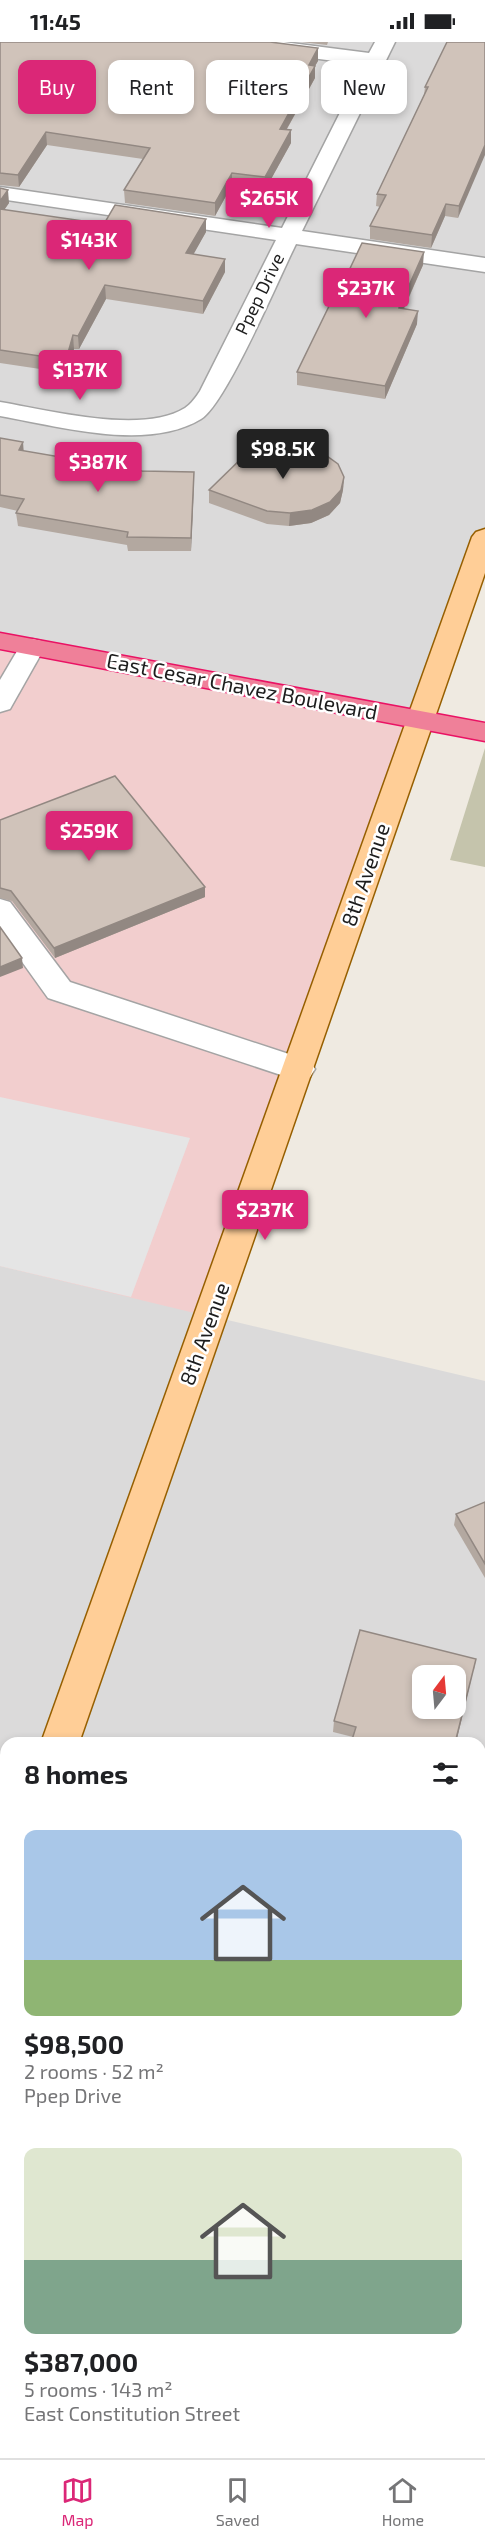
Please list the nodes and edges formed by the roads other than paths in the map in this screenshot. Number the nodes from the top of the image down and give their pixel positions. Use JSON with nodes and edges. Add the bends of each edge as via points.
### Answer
{"nodes":[{"id":1,"x":238,"y":42,"type":"edge"},
{"id":2,"x":380,"y":51,"type":"edge"},
{"id":3,"x":0,"y":193,"type":"edge"},
{"id":4,"x":289,"y":236,"type":"junction"},
{"id":5,"x":485,"y":265,"type":"edge"},
{"id":6,"x":0,"y":409,"type":"edge"},
{"id":7,"x":485,"y":537,"type":"edge"},
{"id":8,"x":0,"y":641,"type":"edge"},
{"id":9,"x":32,"y":647,"type":"junction"},
{"id":10,"x":0,"y":703,"type":"edge"},
{"id":11,"x":421,"y":720,"type":"junction"},
{"id":12,"x":485,"y":732,"type":"edge"},
{"id":13,"x":0,"y":909,"type":"edge"},
{"id":14,"x":299,"y":1069,"type":"junction"},
{"id":15,"x":62,"y":1737,"type":"edge"}],
"edges":[{"from":1,"to":2,"type":"street"},
{"from":2,"to":4,"type":"street","name":"Ppep Drive"},
{"from":3,"to":4,"type":"street"},
{"from":4,"to":5,"type":"street"},
{"from":4,"to":6,"type":"street","name":"Ppep Drive","via":[[211,393],[193,414],[159,426],[123,428]]},
{"from":7,"to":11,"type":"main road","name":"8th Avenue"},
{"from":8,"to":9,"type":"highway","name":"East Cesar Chavez Boulevard"},
{"from":9,"to":10,"type":"street"},
{"from":9,"to":11,"type":"highway","name":"East Cesar Chavez Boulevard"},
{"from":11,"to":12,"type":"highway","name":"East Cesar Chavez Boulevard"},
{"from":11,"to":14,"type":"main road","name":"8th Avenue"},
{"from":13,"to":14,"type":"street","via":[[59,990]]},
{"from":14,"to":15,"type":"main road","name":"8th Avenue"}]}
